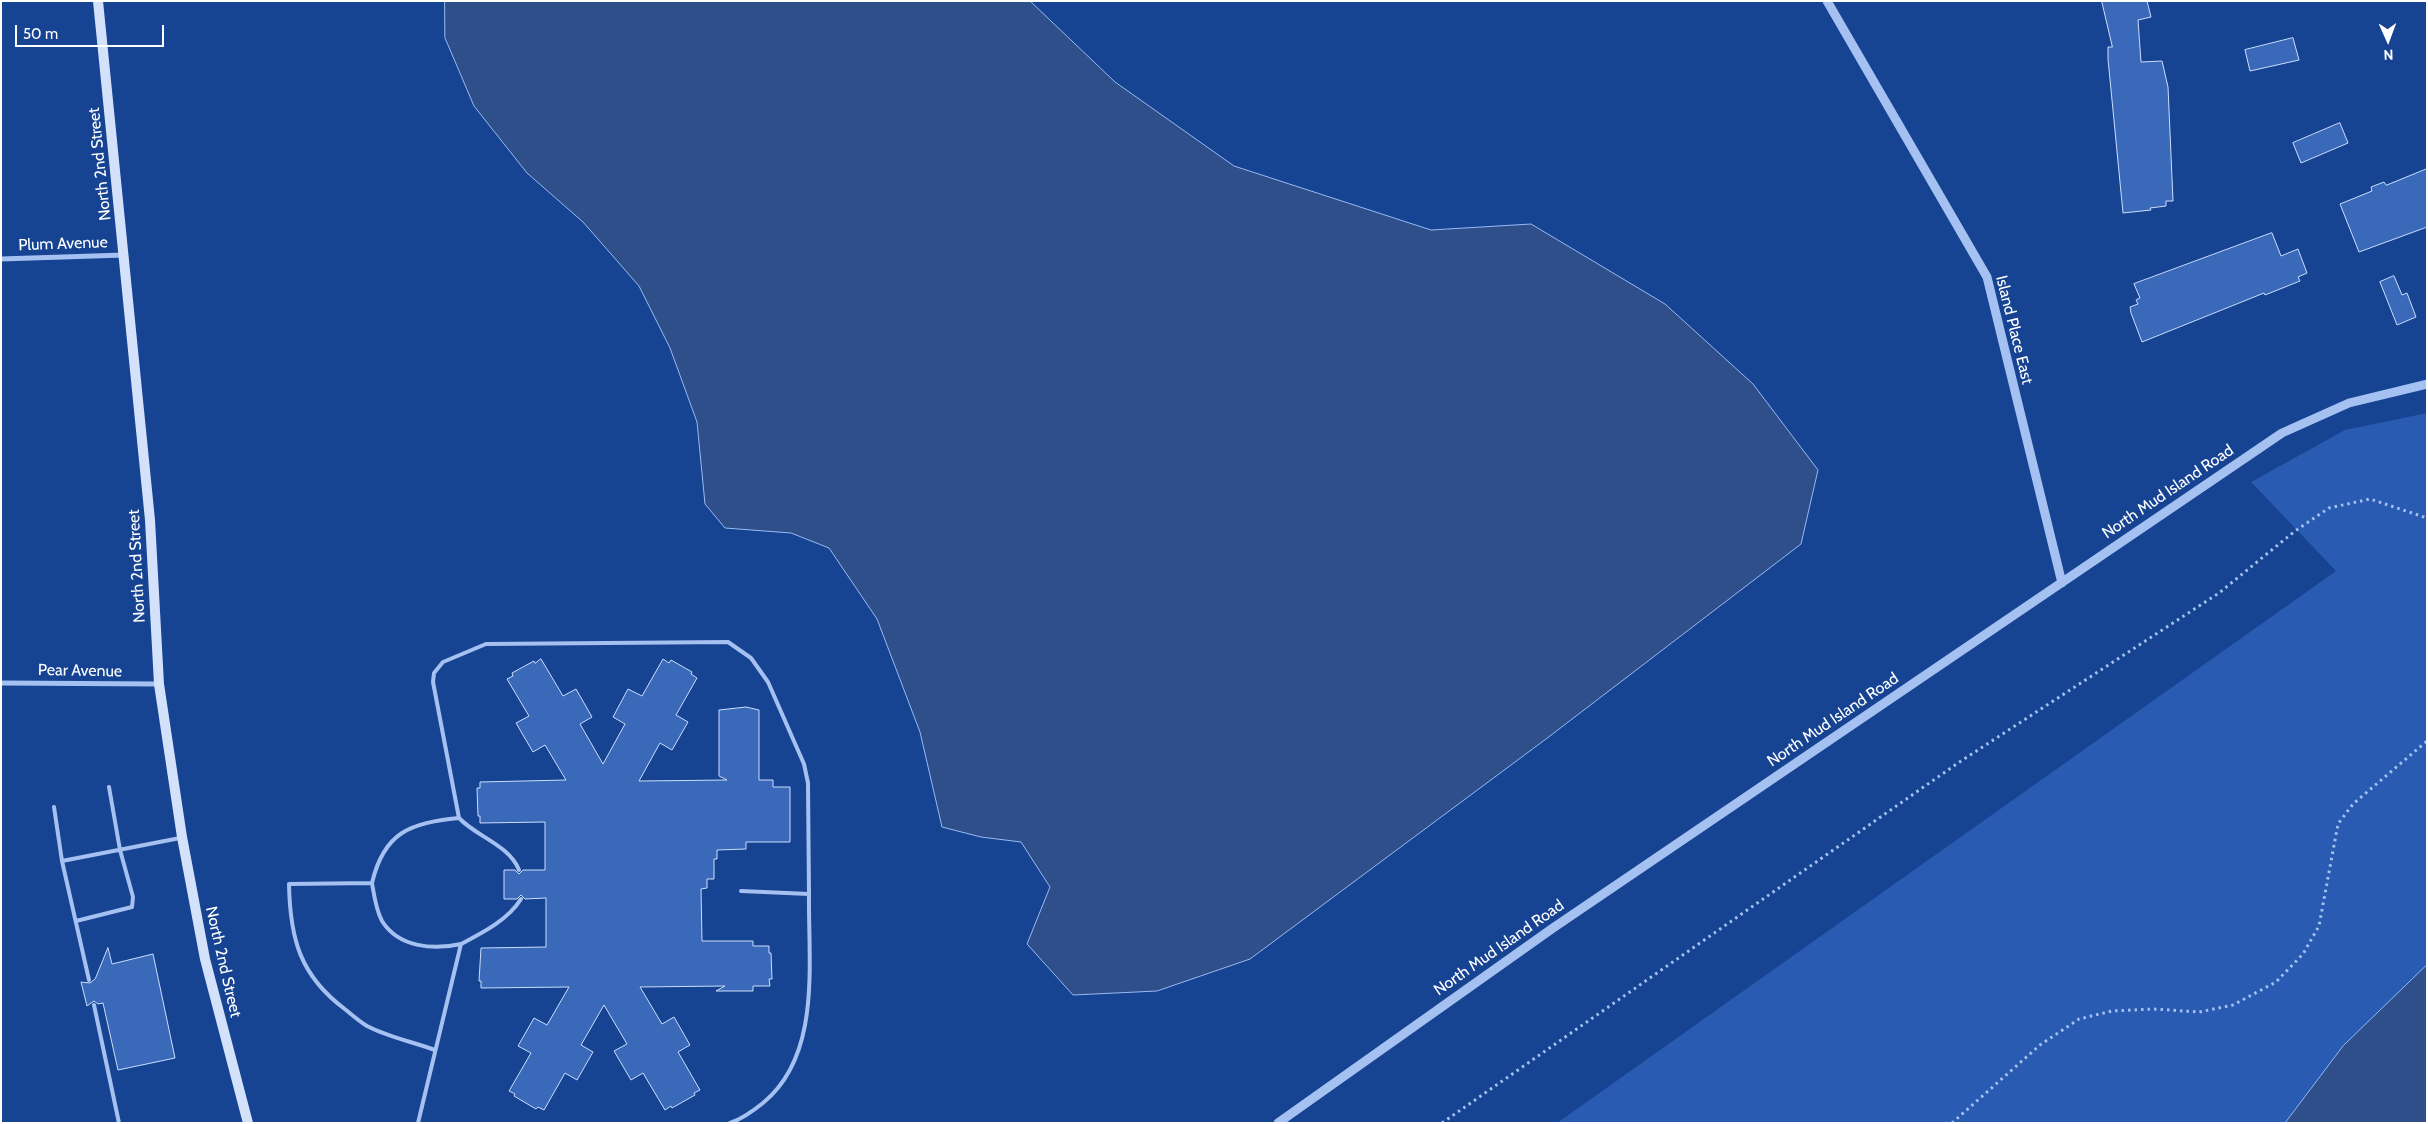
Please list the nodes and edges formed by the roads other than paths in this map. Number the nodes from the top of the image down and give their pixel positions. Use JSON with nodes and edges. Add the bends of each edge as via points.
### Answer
{"nodes":[{"id":1,"x":98,"y":1,"type":"edge"},
{"id":2,"x":1827,"y":1,"type":"edge"},
{"id":3,"x":125,"y":255,"type":"junction"},
{"id":4,"x":1,"y":259,"type":"edge"},
{"id":5,"x":2427,"y":384,"type":"edge"},
{"id":6,"x":2062,"y":583,"type":"junction"},
{"id":7,"x":1,"y":682,"type":"edge"},
{"id":8,"x":159,"y":684,"type":"junction"},
{"id":9,"x":109,"y":787,"type":"dead end"},
{"id":10,"x":54,"y":807,"type":"dead end"},
{"id":11,"x":459,"y":818,"type":"junction"},
{"id":12,"x":182,"y":837,"type":"junction"},
{"id":13,"x":120,"y":850,"type":"junction"},
{"id":14,"x":62,"y":861,"type":"junction"},
{"id":15,"x":519,"y":870,"type":"dead end"},
{"id":16,"x":372,"y":883,"type":"junction"},
{"id":17,"x":741,"y":891,"type":"dead end"},
{"id":18,"x":809,"y":894,"type":"junction"},
{"id":19,"x":521,"y":899,"type":"dead end"},
{"id":20,"x":76,"y":921,"type":"junction"},
{"id":21,"x":461,"y":944,"type":"junction"},
{"id":22,"x":89,"y":980,"type":"dead end"},
{"id":23,"x":94,"y":1005,"type":"dead end"},
{"id":24,"x":435,"y":1050,"type":"junction"},
{"id":25,"x":119,"y":1123,"type":"edge"},
{"id":26,"x":248,"y":1123,"type":"edge"},
{"id":27,"x":418,"y":1123,"type":"edge"},
{"id":28,"x":730,"y":1123,"type":"edge"},
{"id":29,"x":1278,"y":1123,"type":"edge"}],
"edges":[{"from":1,"to":3,"type":"main road","name":"North 2nd Street"},
{"from":2,"to":6,"type":"street","name":"Island Place East","via":[[1987,277]]},
{"from":3,"to":4,"type":"street","name":"Plum Avenue"},
{"from":3,"to":8,"type":"main road","name":"North 2nd Street","via":[[150,520]]},
{"from":5,"to":6,"type":"street","name":"North Mud Island Road","via":[[2349,403],[2282,432]]},
{"from":6,"to":29,"type":"street","name":"North Mud Island Road","via":[[1553,928]]},
{"from":7,"to":8,"type":"street","name":"Pear Avenue"},
{"from":8,"to":12,"type":"main road","name":"North 2nd Street"},
{"from":9,"to":13,"type":"lane"},
{"from":10,"to":14,"type":"lane"},
{"from":11,"to":15,"type":"lane","via":[[505,852],[516,862]]},
{"from":11,"to":16,"type":"lane","via":[[433,820],[394,839],[382,850]]},
{"from":11,"to":18,"type":"lane","via":[[432,682],[434,673],[443,662],[486,644],[728,642],[751,658],[768,682],[804,764],[808,783]]},
{"from":12,"to":13,"type":"lane"},
{"from":12,"to":26,"type":"main road","name":"North 2nd Street","via":[[205,959]]},
{"from":13,"to":14,"type":"lane"},
{"from":13,"to":20,"type":"lane","via":[[133,897],[132,907]]},
{"from":14,"to":20,"type":"lane"},
{"from":16,"to":21,"type":"lane","via":[[383,922],[399,936],[426,948]]},
{"from":16,"to":24,"type":"lane","via":[[289,884],[294,939],[306,969],[331,999],[367,1026]]},
{"from":17,"to":18,"type":"lane"},
{"from":18,"to":28,"type":"lane","via":[[808,1009],[790,1070],[776,1092],[752,1112]]},
{"from":19,"to":21,"type":"lane","via":[[504,917]]},
{"from":20,"to":22,"type":"lane"},
{"from":21,"to":24,"type":"lane"},
{"from":23,"to":25,"type":"lane"},
{"from":24,"to":27,"type":"lane"}]}
